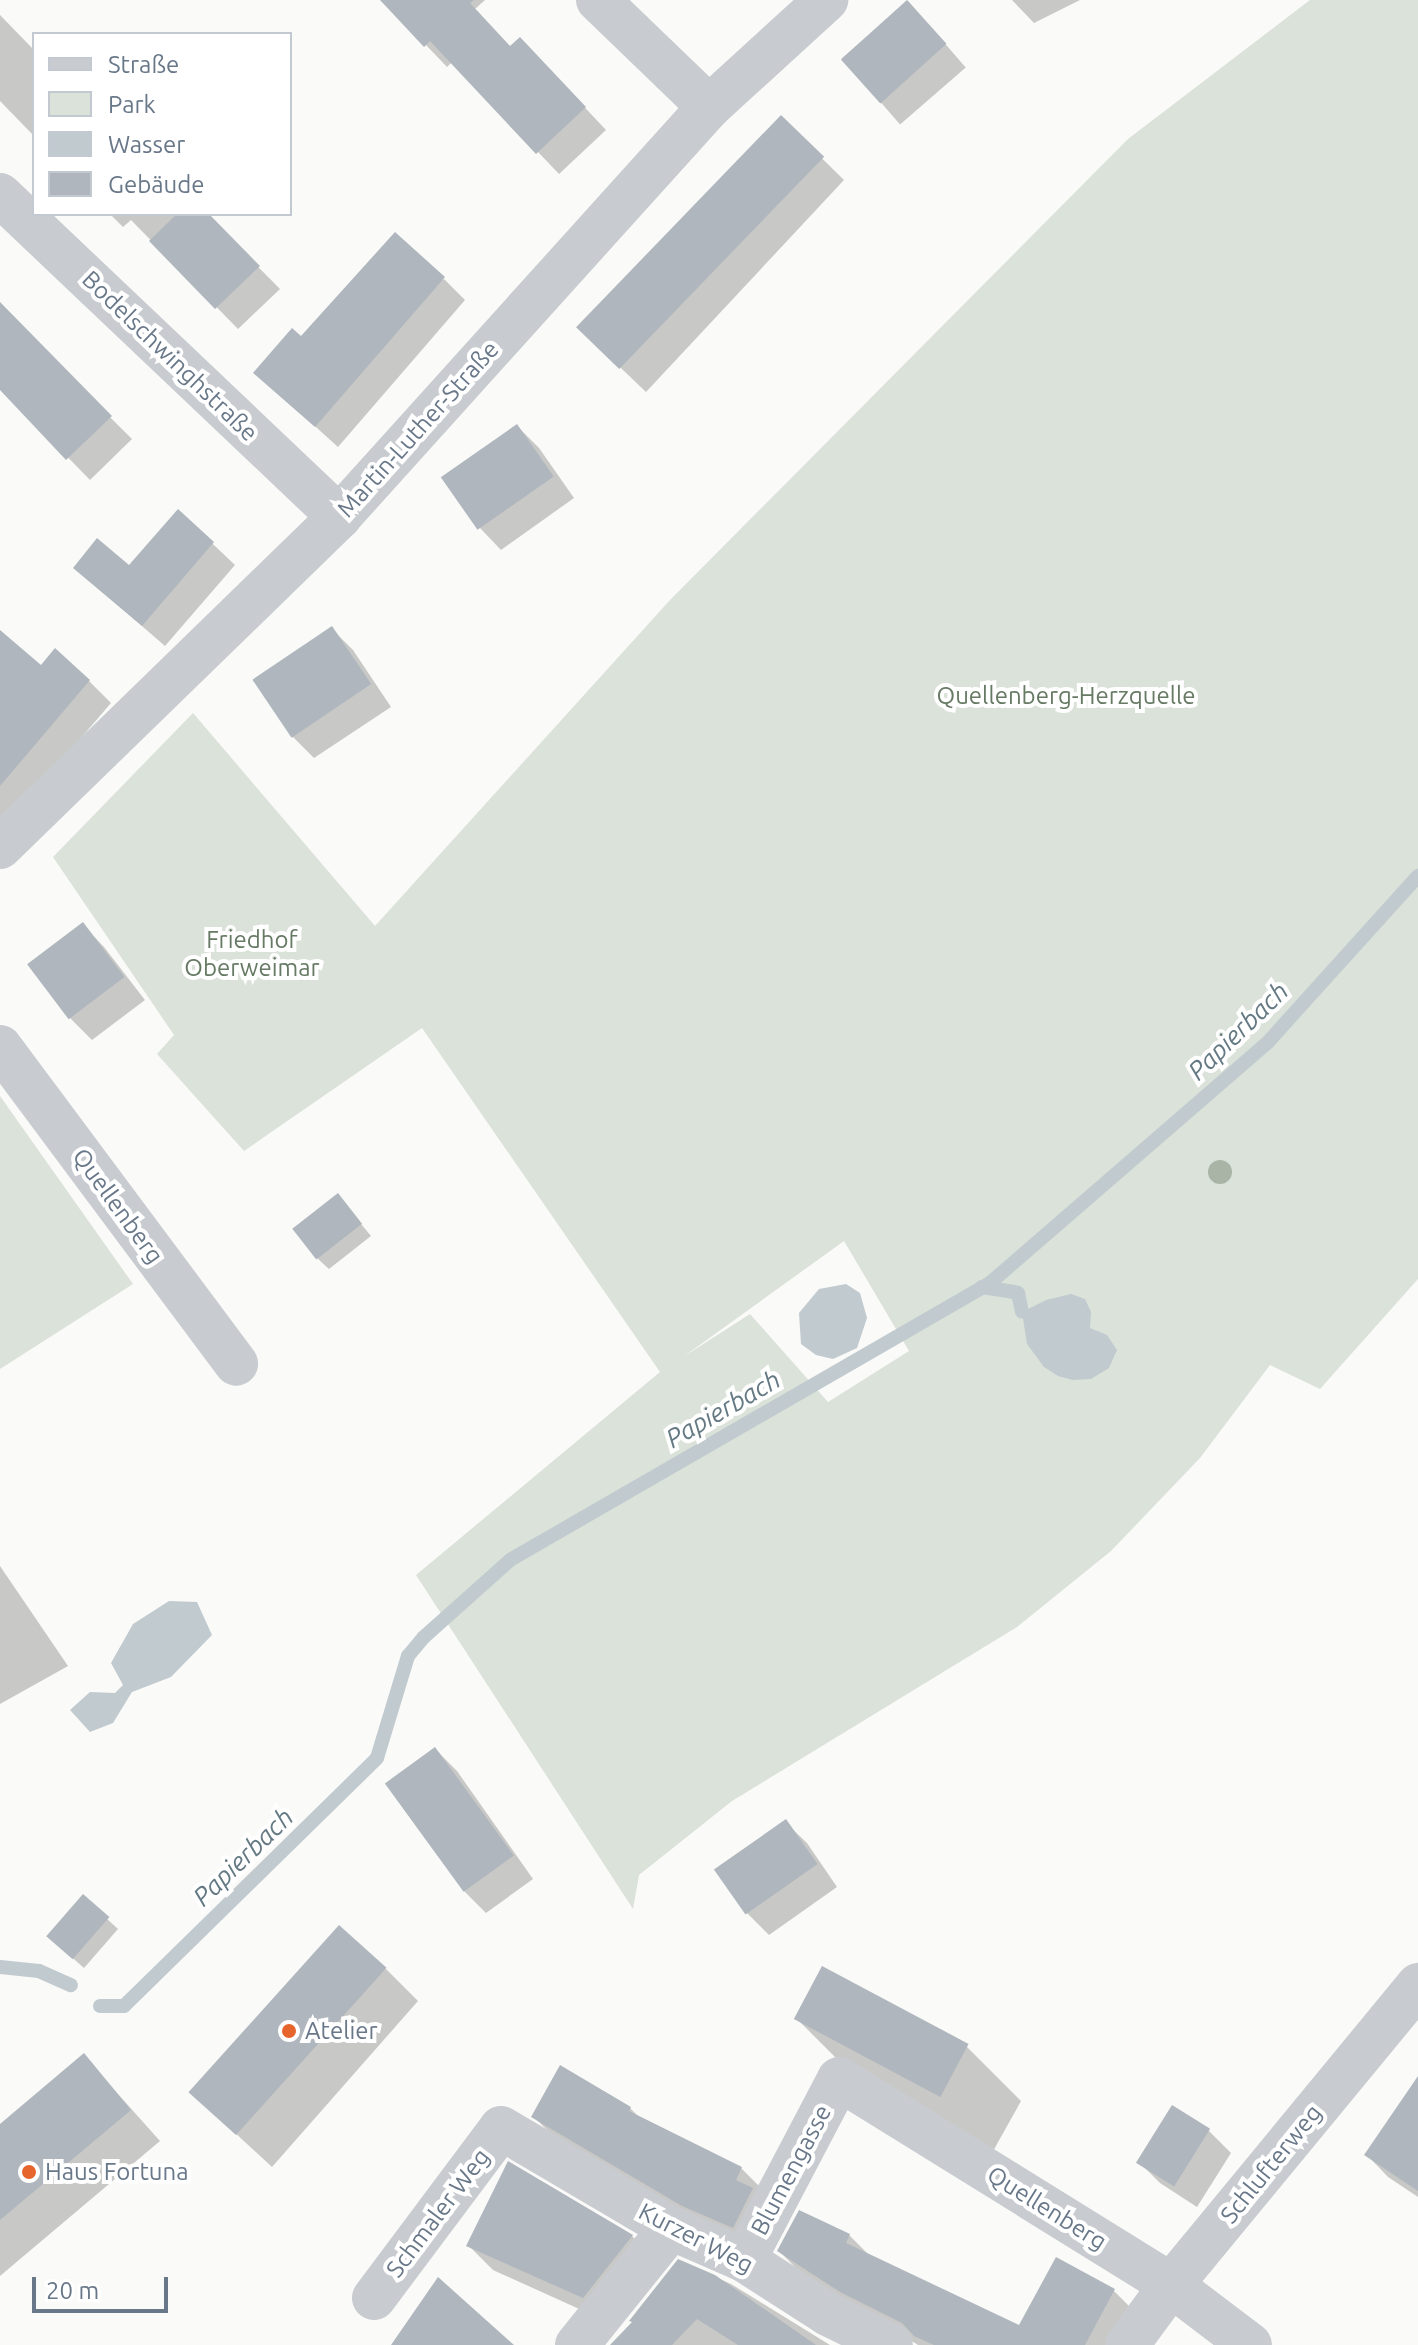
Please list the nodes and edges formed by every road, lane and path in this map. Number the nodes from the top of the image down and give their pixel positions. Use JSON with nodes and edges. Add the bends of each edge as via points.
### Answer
{"nodes":[{"id":1,"x":598,"y":0,"type":"edge"},
{"id":2,"x":826,"y":0,"type":"edge"},
{"id":3,"x":709,"y":107,"type":"junction"},
{"id":4,"x":0,"y":195,"type":"edge"},
{"id":5,"x":339,"y":517,"type":"junction"},
{"id":6,"x":0,"y":847,"type":"edge"},
{"id":7,"x":0,"y":1047,"type":"edge"},
{"id":8,"x":236,"y":1364,"type":"dead end"},
{"id":9,"x":1418,"y":1985,"type":"edge"},
{"id":10,"x":839,"y":2079,"type":"joint"},
{"id":11,"x":501,"y":2128,"type":"joint"},
{"id":12,"x":671,"y":2228,"type":"junction"},
{"id":13,"x":744,"y":2260,"type":"junction"},
{"id":14,"x":1171,"y":2285,"type":"junction"},
{"id":15,"x":374,"y":2298,"type":"dead end"},
{"id":16,"x":842,"y":2334,"type":"edge"},
{"id":17,"x":577,"y":2345,"type":"edge"},
{"id":18,"x":891,"y":2345,"type":"edge"},
{"id":19,"x":1127,"y":2345,"type":"edge"},
{"id":20,"x":1250,"y":2345,"type":"edge"}],
"edges":[{"from":1,"to":3,"type":"street"},
{"from":2,"to":3,"type":"street","name":"Martin-Luther-Straße"},
{"from":3,"to":5,"type":"street","name":"Martin-Luther-Straße"},
{"from":4,"to":5,"type":"street","name":"Bodelschwinghstraße"},
{"from":5,"to":6,"type":"street","name":"Martin-Luther-Straße"},
{"from":7,"to":8,"type":"street","name":"Quellenberg"},
{"from":9,"to":14,"type":"street","name":"Schlufterweg"},
{"from":10,"to":13,"type":"street","name":"Blumengasse"},
{"from":10,"to":14,"type":"street","name":"Quellenberg"},
{"from":11,"to":12,"type":"street","name":"Kurzer Weg"},
{"from":11,"to":15,"type":"street","name":"Schmaler Weg"},
{"from":12,"to":13,"type":"street","name":"Kurzer Weg"},
{"from":12,"to":17,"type":"street"},
{"from":13,"to":16,"type":"street","name":"Kurzer Weg","via":[[828,2314]]},
{"from":14,"to":19,"type":"street","name":"Schlufterweg"},
{"from":14,"to":20,"type":"street","name":"Quellenberg"},
{"from":16,"to":18,"type":"street","name":"Kurzer Weg"}]}
